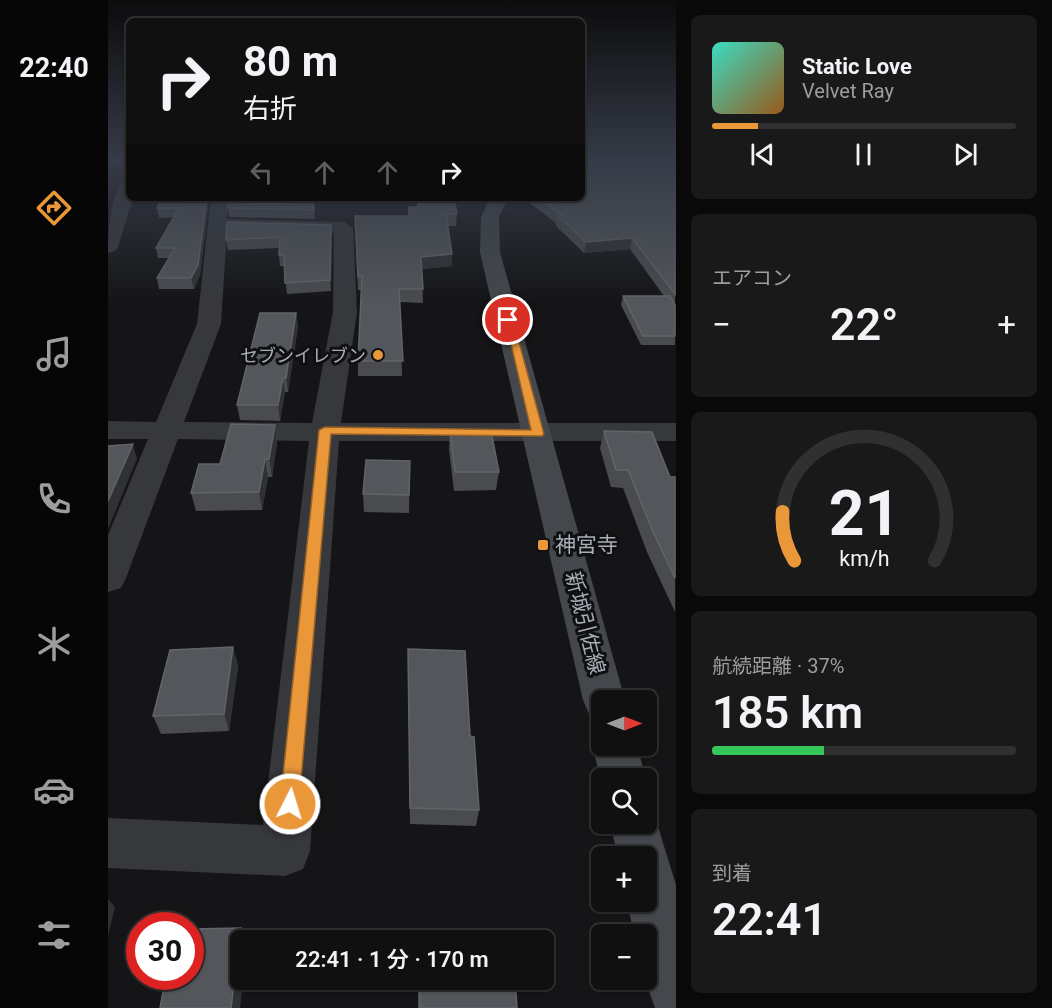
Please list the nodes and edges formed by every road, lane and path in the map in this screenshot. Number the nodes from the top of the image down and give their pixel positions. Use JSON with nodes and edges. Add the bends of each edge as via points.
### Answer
{"nodes":[{"id":1,"x":121,"y":209,"type":"edge"},
{"id":2,"x":220,"y":209,"type":"edge"},
{"id":3,"x":491,"y":209,"type":"edge"},
{"id":4,"x":219,"y":224,"type":"junction"},
{"id":5,"x":108,"y":247,"type":"edge"},
{"id":6,"x":108,"y":430,"type":"edge"},
{"id":7,"x":325,"y":430,"type":"junction"},
{"id":8,"x":165,"y":431,"type":"junction"},
{"id":9,"x":675,"y":432,"type":"edge"},
{"id":10,"x":538,"y":434,"type":"junction"},
{"id":11,"x":108,"y":578,"type":"edge"},
{"id":12,"x":602,"y":690,"type":"edge"},
{"id":13,"x":108,"y":843,"type":"edge"},
{"id":14,"x":660,"y":903,"type":"edge"},
{"id":15,"x":675,"y":990,"type":"edge"}],
"edges":[{"from":1,"to":5,"type":"street"},
{"from":2,"to":4,"type":"street"},
{"from":3,"to":10,"type":"main road","name":"新城引佐線","via":[[487,226],[490,252]]},
{"from":4,"to":7,"type":"street","via":[[344,228],[345,312]]},
{"from":4,"to":8,"type":"street","via":[[209,324]]},
{"from":6,"to":8,"type":"street"},
{"from":7,"to":8,"type":"street"},
{"from":7,"to":10,"type":"street"},
{"from":7,"to":13,"type":"street","via":[[285,851]]},
{"from":8,"to":11,"type":"street"},
{"from":9,"to":10,"type":"street"},
{"from":10,"to":12,"type":"main road","name":"新城引佐線"},
{"from":14,"to":15,"type":"main road"}]}
